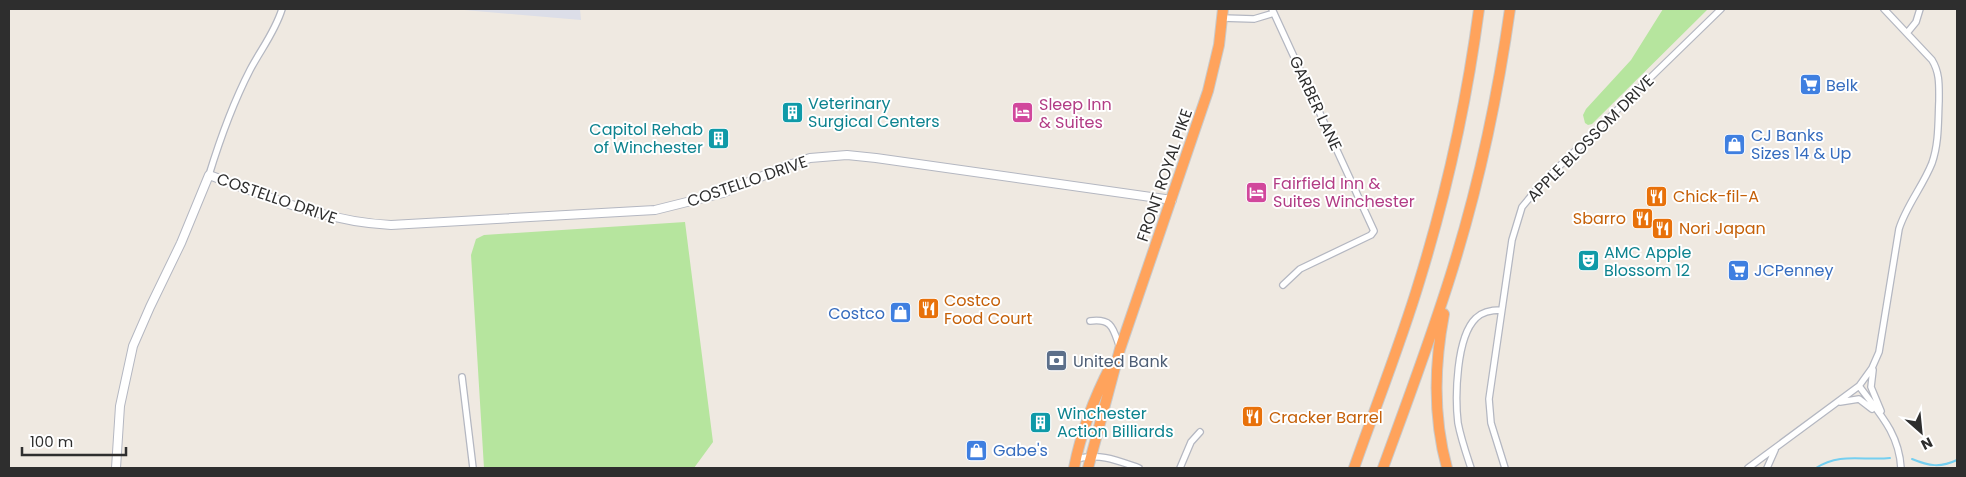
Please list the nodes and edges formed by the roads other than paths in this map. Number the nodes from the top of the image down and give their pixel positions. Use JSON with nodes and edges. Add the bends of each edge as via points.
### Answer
{"nodes":[{"id":1,"x":282,"y":9,"type":"edge"},
{"id":2,"x":1479,"y":9,"type":"edge"},
{"id":3,"x":1510,"y":9,"type":"edge"},
{"id":4,"x":1721,"y":9,"type":"edge"},
{"id":5,"x":1884,"y":9,"type":"edge"},
{"id":6,"x":1920,"y":9,"type":"edge"},
{"id":7,"x":1273,"y":11,"type":"edge"},
{"id":8,"x":1223,"y":13,"type":"edge"},
{"id":9,"x":1908,"y":33,"type":"junction"},
{"id":10,"x":209,"y":175,"type":"junction"},
{"id":11,"x":1172,"y":200,"type":"junction"},
{"id":12,"x":1455,"y":263,"type":"junction"},
{"id":13,"x":1283,"y":285,"type":"dead end"},
{"id":14,"x":1501,"y":310,"type":"junction"},
{"id":15,"x":1090,"y":321,"type":"dead end"},
{"id":16,"x":1120,"y":349,"type":"junction"},
{"id":17,"x":1874,"y":364,"type":"junction"},
{"id":18,"x":462,"y":378,"type":"dead end"},
{"id":19,"x":1859,"y":386,"type":"junction"},
{"id":20,"x":1838,"y":402,"type":"junction"},
{"id":21,"x":1887,"y":424,"type":"junction"},
{"id":22,"x":1200,"y":432,"type":"dead end"},
{"id":23,"x":1776,"y":448,"type":"junction"},
{"id":24,"x":1090,"y":456,"type":"junction"},
{"id":25,"x":1075,"y":464,"type":"edge"},
{"id":26,"x":1752,"y":467,"type":"edge"},
{"id":27,"x":116,"y":468,"type":"edge"},
{"id":28,"x":473,"y":468,"type":"edge"},
{"id":29,"x":1088,"y":468,"type":"edge"},
{"id":30,"x":1138,"y":468,"type":"edge"},
{"id":31,"x":1180,"y":468,"type":"edge"},
{"id":32,"x":1354,"y":468,"type":"edge"},
{"id":33,"x":1383,"y":468,"type":"edge"},
{"id":34,"x":1448,"y":468,"type":"edge"},
{"id":35,"x":1471,"y":468,"type":"edge"},
{"id":36,"x":1505,"y":468,"type":"edge"},
{"id":37,"x":1767,"y":468,"type":"edge"},
{"id":38,"x":1901,"y":468,"type":"edge"}],
"edges":[{"from":1,"to":10,"type":"street","via":[[274,31],[240,91]]},
{"from":2,"to":32,"type":"highway","via":[[1455,144],[1423,269]]},
{"from":3,"to":12,"type":"highway","via":[[1489,128]]},
{"from":4,"to":14,"type":"street","name":"APPLE BLOSSOM DRIVE","via":[[1528,198],[1513,237]]},
{"from":5,"to":9,"type":"street"},
{"from":6,"to":9,"type":"street"},
{"from":7,"to":8,"type":"street","name":"GARBER LANE","via":[[1254,19]]},
{"from":7,"to":13,"type":"street","name":"GARBER LANE","via":[[1374,230],[1371,235],[1300,269]]},
{"from":8,"to":11,"type":"highway","name":"FRONT ROYAL PIKE","via":[[1208,91]]},
{"from":9,"to":17,"type":"street","via":[[1937,70],[1937,144],[1899,229],[1881,345]]},
{"from":10,"to":11,"type":"street","name":"COSTELLO DRIVE","via":[[316,214],[391,225],[655,210],[723,193],[798,162],[836,155]]},
{"from":10,"to":27,"type":"street","via":[[134,346],[120,406]]},
{"from":11,"to":16,"type":"highway","name":"FRONT ROYAL PIKE"},
{"from":12,"to":33,"type":"highway"},
{"from":12,"to":34,"type":"highway","via":[[1436,369],[1439,432]]},
{"from":14,"to":35,"type":"street","via":[[1485,312],[1474,319],[1460,354],[1457,414]]},
{"from":14,"to":36,"type":"street","name":"APPLE BLOSSOM DRIVE","via":[[1489,407]]},
{"from":15,"to":16,"type":"street","via":[[1108,323]]},
{"from":16,"to":24,"type":"highway","name":"FRONT ROYAL PIKE"},
{"from":16,"to":25,"type":"highway","name":"FRONT ROYAL PIKE","via":[[1091,408]]},
{"from":17,"to":19,"type":"street"},
{"from":17,"to":21,"type":"street","via":[[1871,387]]},
{"from":18,"to":28,"type":"street"},
{"from":19,"to":20,"type":"street"},
{"from":19,"to":21,"type":"street"},
{"from":20,"to":21,"type":"street","via":[[1862,400]]},
{"from":20,"to":23,"type":"street"},
{"from":21,"to":38,"type":"street","via":[[1898,444]]},
{"from":22,"to":31,"type":"street","via":[[1191,442]]},
{"from":23,"to":26,"type":"street"},
{"from":23,"to":37,"type":"street"},
{"from":24,"to":25,"type":"street"},
{"from":24,"to":29,"type":"highway","name":"FRONT ROYAL PIKE"},
{"from":24,"to":30,"type":"street"}]}
